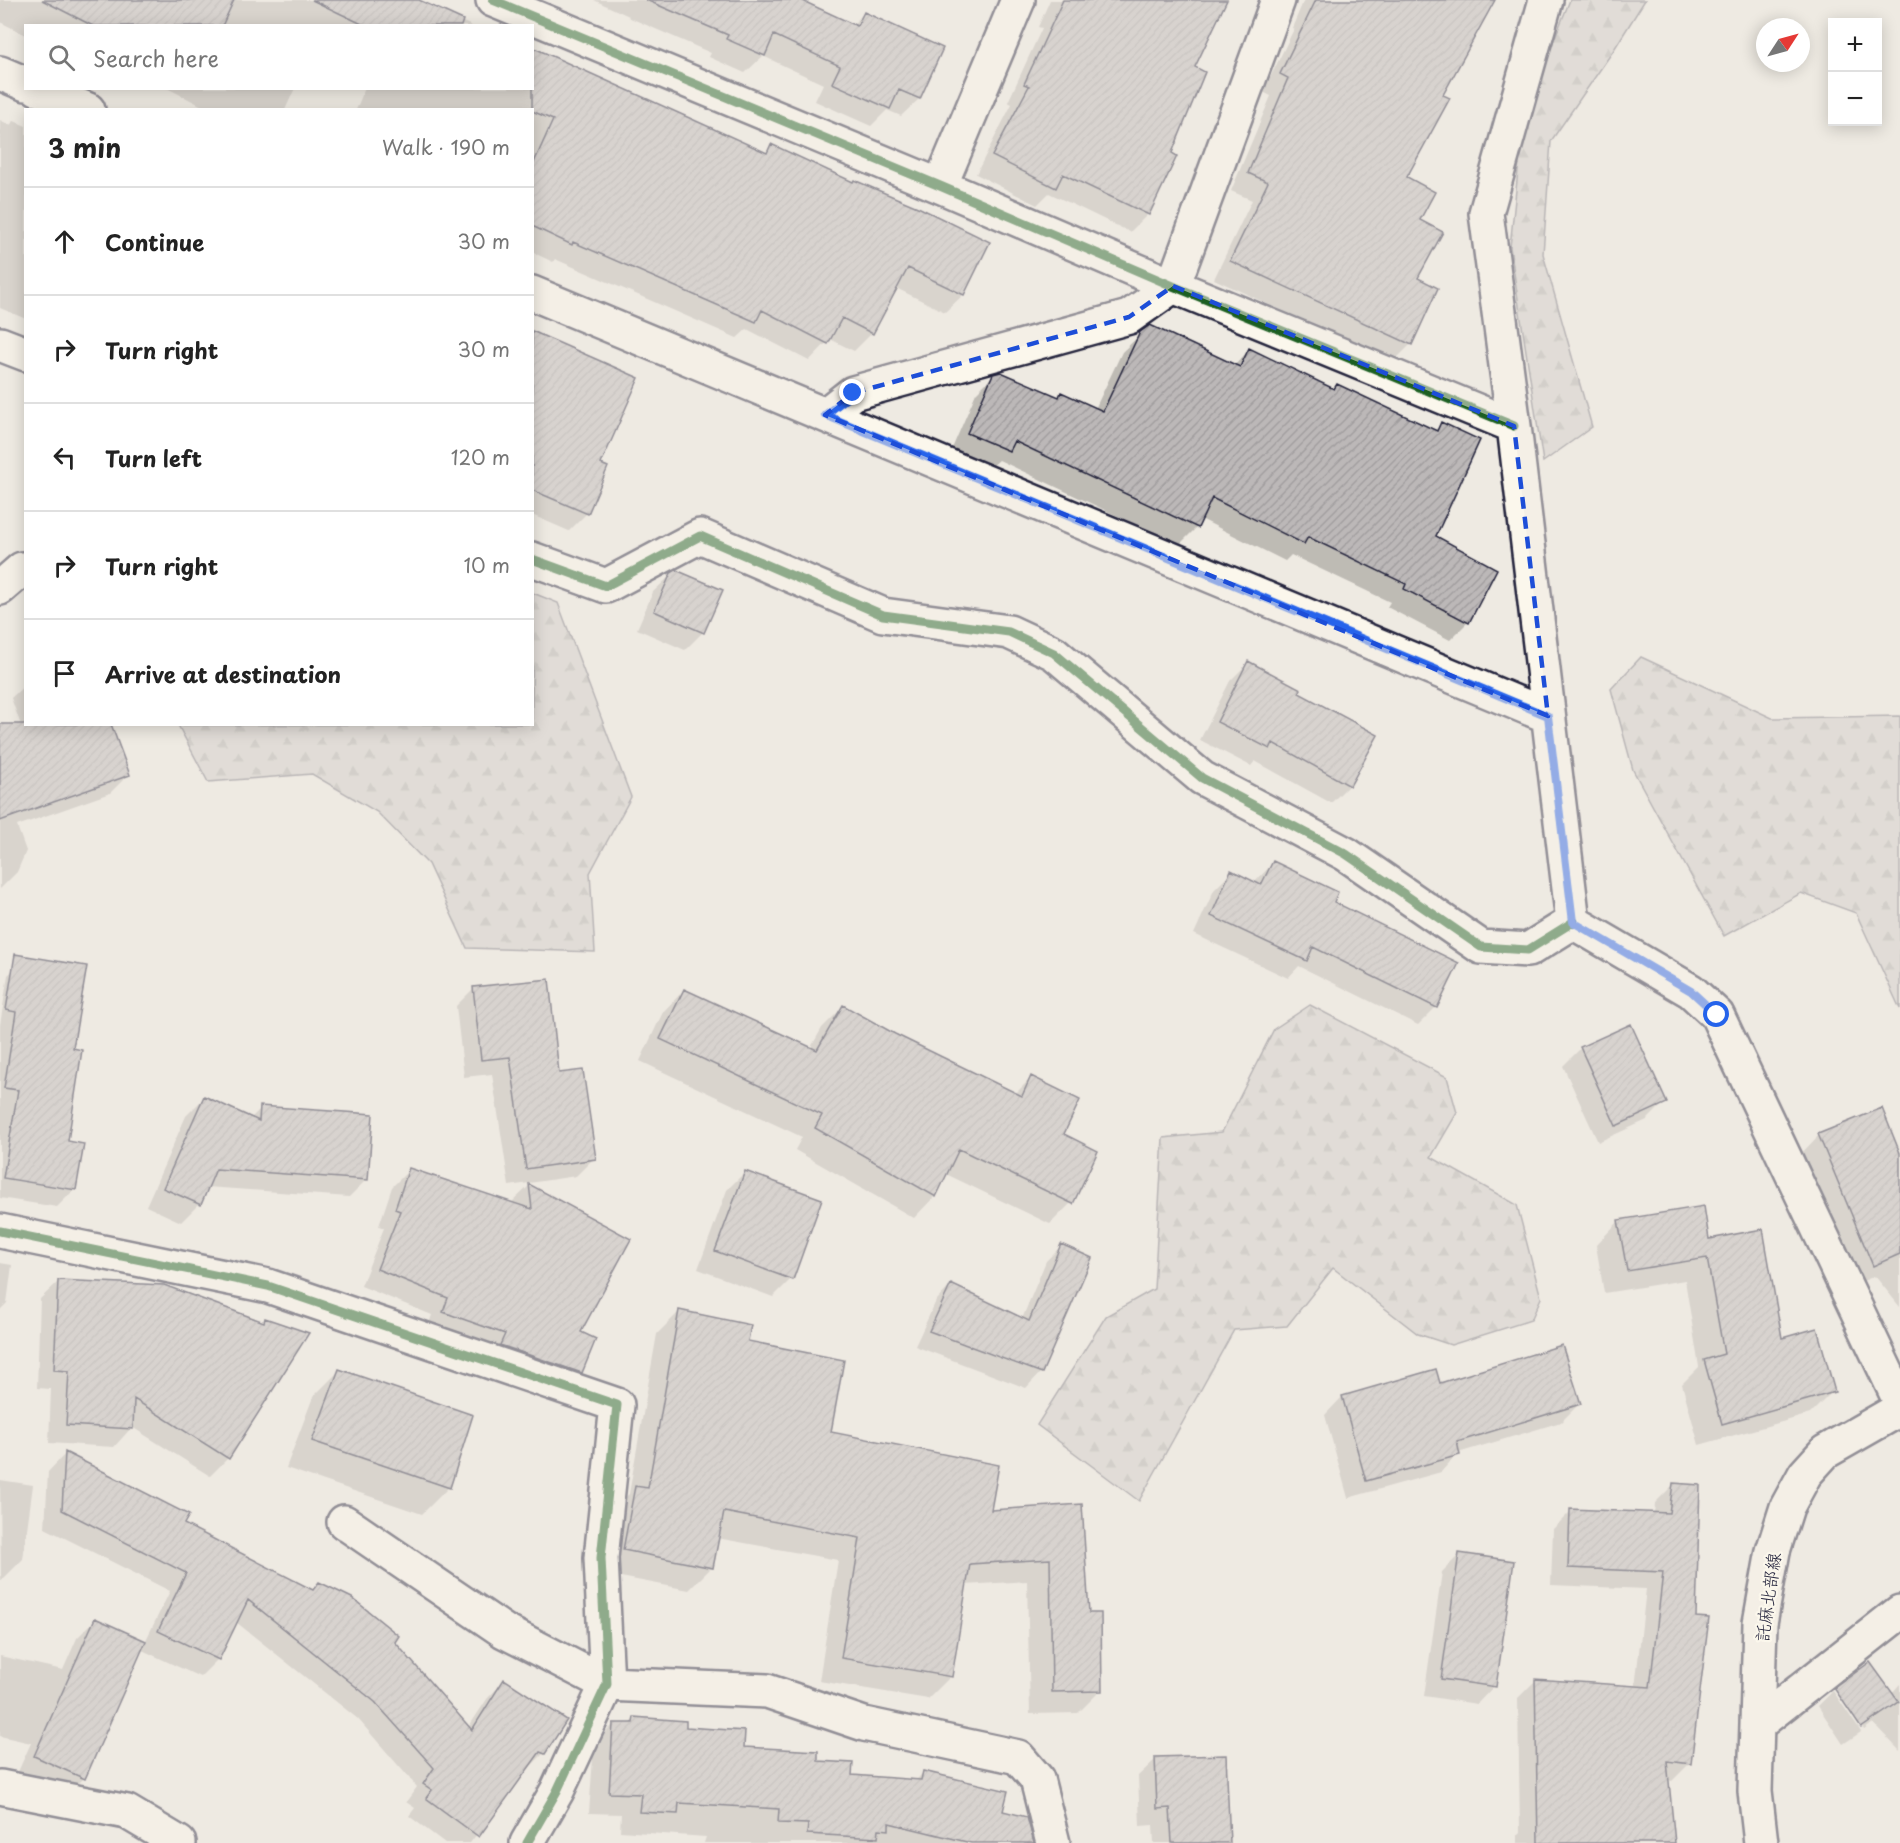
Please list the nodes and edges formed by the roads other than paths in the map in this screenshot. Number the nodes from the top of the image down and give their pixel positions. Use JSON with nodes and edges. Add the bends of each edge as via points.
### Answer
{"nodes":[{"id":1,"x":493,"y":0,"type":"edge"},
{"id":2,"x":1018,"y":0,"type":"edge"},
{"id":3,"x":1278,"y":0,"type":"edge"},
{"id":4,"x":1546,"y":0,"type":"edge"},
{"id":5,"x":0,"y":74,"type":"edge"},
{"id":6,"x":24,"y":83,"type":"edge"},
{"id":7,"x":42,"y":90,"type":"edge"},
{"id":8,"x":83,"y":108,"type":"edge"},
{"id":9,"x":940,"y":186,"type":"junction"},
{"id":10,"x":1173,"y":286,"type":"junction"},
{"id":11,"x":534,"y":294,"type":"edge"},
{"id":12,"x":0,"y":344,"type":"edge"},
{"id":13,"x":24,"y":353,"type":"edge"},
{"id":14,"x":825,"y":415,"type":"junction"},
{"id":15,"x":1514,"y":426,"type":"junction"},
{"id":16,"x":534,"y":559,"type":"edge"},
{"id":17,"x":1548,"y":716,"type":"junction"},
{"id":18,"x":1573,"y":922,"type":"junction"},
{"id":19,"x":0,"y":1231,"type":"edge"},
{"id":20,"x":1900,"y":1401,"type":"edge"},
{"id":21,"x":1900,"y":1409,"type":"edge"},
{"id":22,"x":344,"y":1522,"type":"dead end"},
{"id":23,"x":1900,"y":1612,"type":"edge"},
{"id":24,"x":607,"y":1684,"type":"junction"},
{"id":25,"x":1758,"y":1724,"type":"junction"},
{"id":26,"x":0,"y":1787,"type":"edge"},
{"id":27,"x":179,"y":1843,"type":"edge"},
{"id":28,"x":527,"y":1843,"type":"edge"},
{"id":29,"x":1053,"y":1843,"type":"edge"},
{"id":30,"x":1761,"y":1843,"type":"edge"}],
"edges":[{"from":1,"to":9,"type":"street"},
{"from":2,"to":9,"type":"street"},
{"from":3,"to":10,"type":"street"},
{"from":4,"to":15,"type":"street","via":[[1486,213]]},
{"from":5,"to":6,"type":"street"},
{"from":7,"to":8,"type":"street"},
{"from":9,"to":10,"type":"street"},
{"from":10,"to":14,"type":"street","via":[[1129,317],[853,393]]},
{"from":10,"to":15,"type":"street"},
{"from":11,"to":14,"type":"street"},
{"from":12,"to":13,"type":"street"},
{"from":14,"to":17,"type":"street"},
{"from":15,"to":17,"type":"street"},
{"from":16,"to":18,"type":"street","via":[[606,586],[700,536],[883,615],[1009,632],[1054,653],[1202,778],[1346,854],[1481,947],[1528,950]]},
{"from":17,"to":18,"type":"street"},
{"from":18,"to":20,"type":"street","via":[[1691,991],[1717,1015]]},
{"from":19,"to":24,"type":"street","via":[[268,1286],[617,1405],[601,1558]]},
{"from":21,"to":25,"type":"street","name":"託麻北部線","via":[[1825,1452],[1805,1474],[1787,1507],[1773,1551],[1760,1623]]},
{"from":22,"to":24,"type":"street","via":[[504,1631]]},
{"from":23,"to":25,"type":"street"},
{"from":24,"to":28,"type":"street","via":[[557,1791]]},
{"from":24,"to":29,"type":"street","via":[[767,1691],[864,1724],[1018,1757],[1037,1779]]},
{"from":25,"to":30,"type":"street","name":"託麻北部線","via":[[1755,1791]]},
{"from":26,"to":27,"type":"street","via":[[127,1812]]}]}
